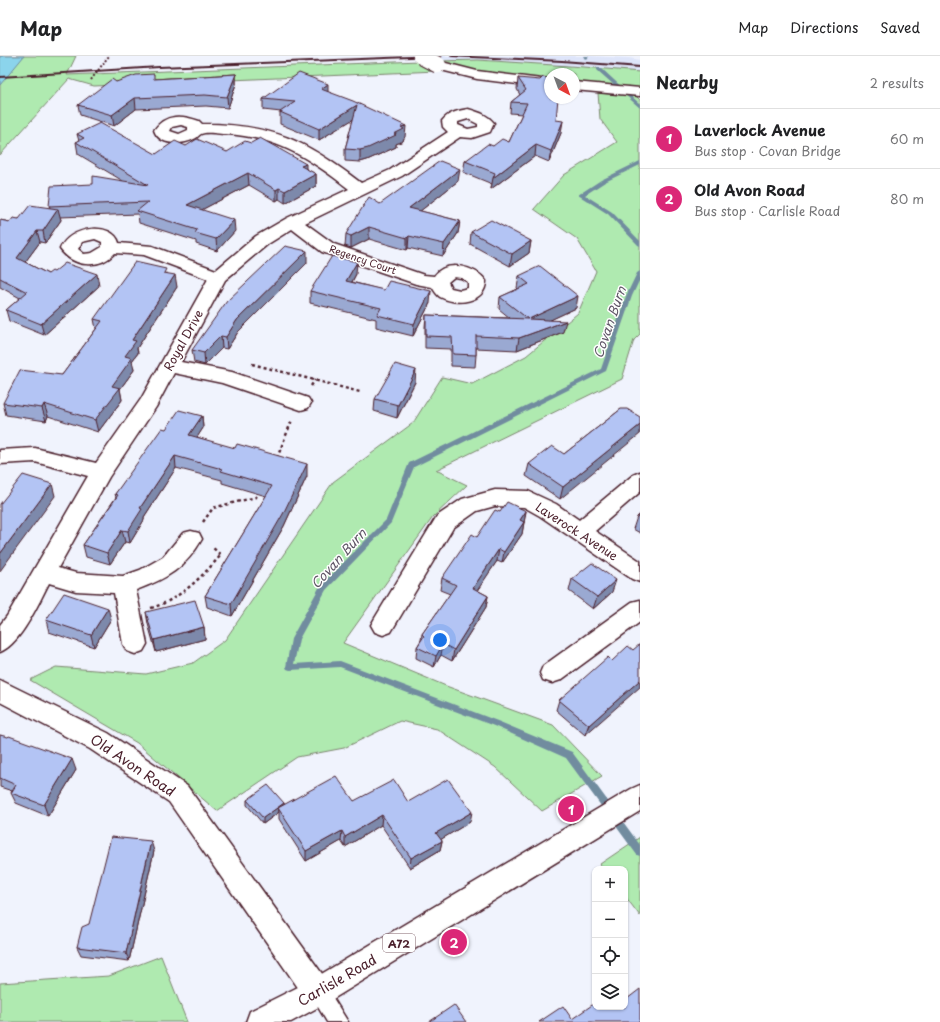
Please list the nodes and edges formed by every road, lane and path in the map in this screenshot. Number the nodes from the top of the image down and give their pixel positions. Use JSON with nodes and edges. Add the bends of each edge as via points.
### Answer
{"nodes":[{"id":1,"x":109,"y":56,"type":"edge"},
{"id":2,"x":421,"y":56,"type":"edge"},
{"id":3,"x":91,"y":80,"type":"dead end"},
{"id":4,"x":544,"y":83,"type":"edge"},
{"id":5,"x":580,"y":87,"type":"edge"},
{"id":6,"x":640,"y":92,"type":"edge"},
{"id":7,"x":196,"y":129,"type":"dead end"},
{"id":8,"x":458,"y":132,"type":"dead end"},
{"id":9,"x":360,"y":190,"type":"junction"},
{"id":10,"x":293,"y":222,"type":"junction"},
{"id":11,"x":111,"y":248,"type":"dead end"},
{"id":12,"x":218,"y":277,"type":"junction"},
{"id":13,"x":439,"y":282,"type":"dead end"},
{"id":14,"x":169,"y":366,"type":"junction"},
{"id":15,"x":225,"y":377,"type":"junction"},
{"id":16,"x":315,"y":380,"type":"junction"},
{"id":17,"x":360,"y":392,"type":"dead end"},
{"id":18,"x":301,"y":403,"type":"junction"},
{"id":19,"x":0,"y":457,"type":"edge"},
{"id":20,"x":276,"y":461,"type":"edge"},
{"id":21,"x":101,"y":472,"type":"junction"},
{"id":22,"x":640,"y":480,"type":"edge"},
{"id":23,"x":263,"y":485,"type":"edge"},
{"id":24,"x":580,"y":531,"type":"junction"},
{"id":25,"x":191,"y":539,"type":"joint"},
{"id":26,"x":43,"y":572,"type":"junction"},
{"id":27,"x":640,"y":573,"type":"edge"},
{"id":28,"x":124,"y":585,"type":"junction"},
{"id":29,"x":640,"y":609,"type":"edge"},
{"id":30,"x":384,"y":625,"type":"dead end"},
{"id":31,"x":0,"y":642,"type":"edge"},
{"id":32,"x":135,"y":644,"type":"dead end"},
{"id":33,"x":552,"y":673,"type":"dead end"},
{"id":34,"x":0,"y":690,"type":"edge"},
{"id":35,"x":640,"y":797,"type":"edge"},
{"id":36,"x":318,"y":992,"type":"junction"},
{"id":37,"x":262,"y":1022,"type":"edge"},
{"id":38,"x":338,"y":1022,"type":"edge"}],
"edges":[{"from":1,"to":3,"type":"path","bridge":true},
{"from":2,"to":4,"type":"street","bridge":true,"via":[[438,64],[477,75]]},
{"from":5,"to":6,"type":"street"},
{"from":7,"to":9,"type":"street","via":[[226,128],[257,132],[283,140],[312,154]]},
{"from":8,"to":9,"type":"street","name":"Royal Drive","via":[[396,173]]},
{"from":9,"to":10,"type":"street","name":"Royal Drive"},
{"from":10,"to":12,"type":"street","name":"Royal Drive","via":[[262,240]]},
{"from":10,"to":13,"type":"street","name":"Regency Court","via":[[328,248],[422,280]]},
{"from":11,"to":12,"type":"street","via":[[146,250]]},
{"from":12,"to":14,"type":"street","name":"Royal Drive"},
{"from":14,"to":15,"type":"street"},
{"from":14,"to":21,"type":"street","name":"Royal Drive","via":[[149,402]]},
{"from":15,"to":16,"type":"path","via":[[236,360]]},
{"from":15,"to":18,"type":"street"},
{"from":16,"to":17,"type":"path"},
{"from":16,"to":18,"type":"path"},
{"from":18,"to":20,"type":"path"},
{"from":19,"to":21,"type":"street","via":[[35,455]]},
{"from":21,"to":26,"type":"street","name":"Royal Drive"},
{"from":22,"to":24,"type":"street"},
{"from":23,"to":25,"type":"path","via":[[256,497],[213,508]]},
{"from":24,"to":27,"type":"street","name":"Laverock Avenue"},
{"from":24,"to":30,"type":"street","name":"Laverock Avenue","via":[[528,499],[495,498],[470,504],[445,522]]},
{"from":25,"to":28,"type":"street","via":[[171,563],[148,576]]},
{"from":26,"to":28,"type":"street","via":[[76,582]]},
{"from":26,"to":31,"type":"street","name":"Royal Drive","via":[[15,624]]},
{"from":28,"to":32,"type":"street"},
{"from":29,"to":33,"type":"street"},
{"from":34,"to":36,"type":"street","name":"Old Avon Road","via":[[99,741],[178,794]]},
{"from":35,"to":36,"type":"street","name":"Carlisle Road","number":"A72"},
{"from":36,"to":37,"type":"street","name":"Carlisle Road","number":"A72"},
{"from":36,"to":38,"type":"lane"}]}
